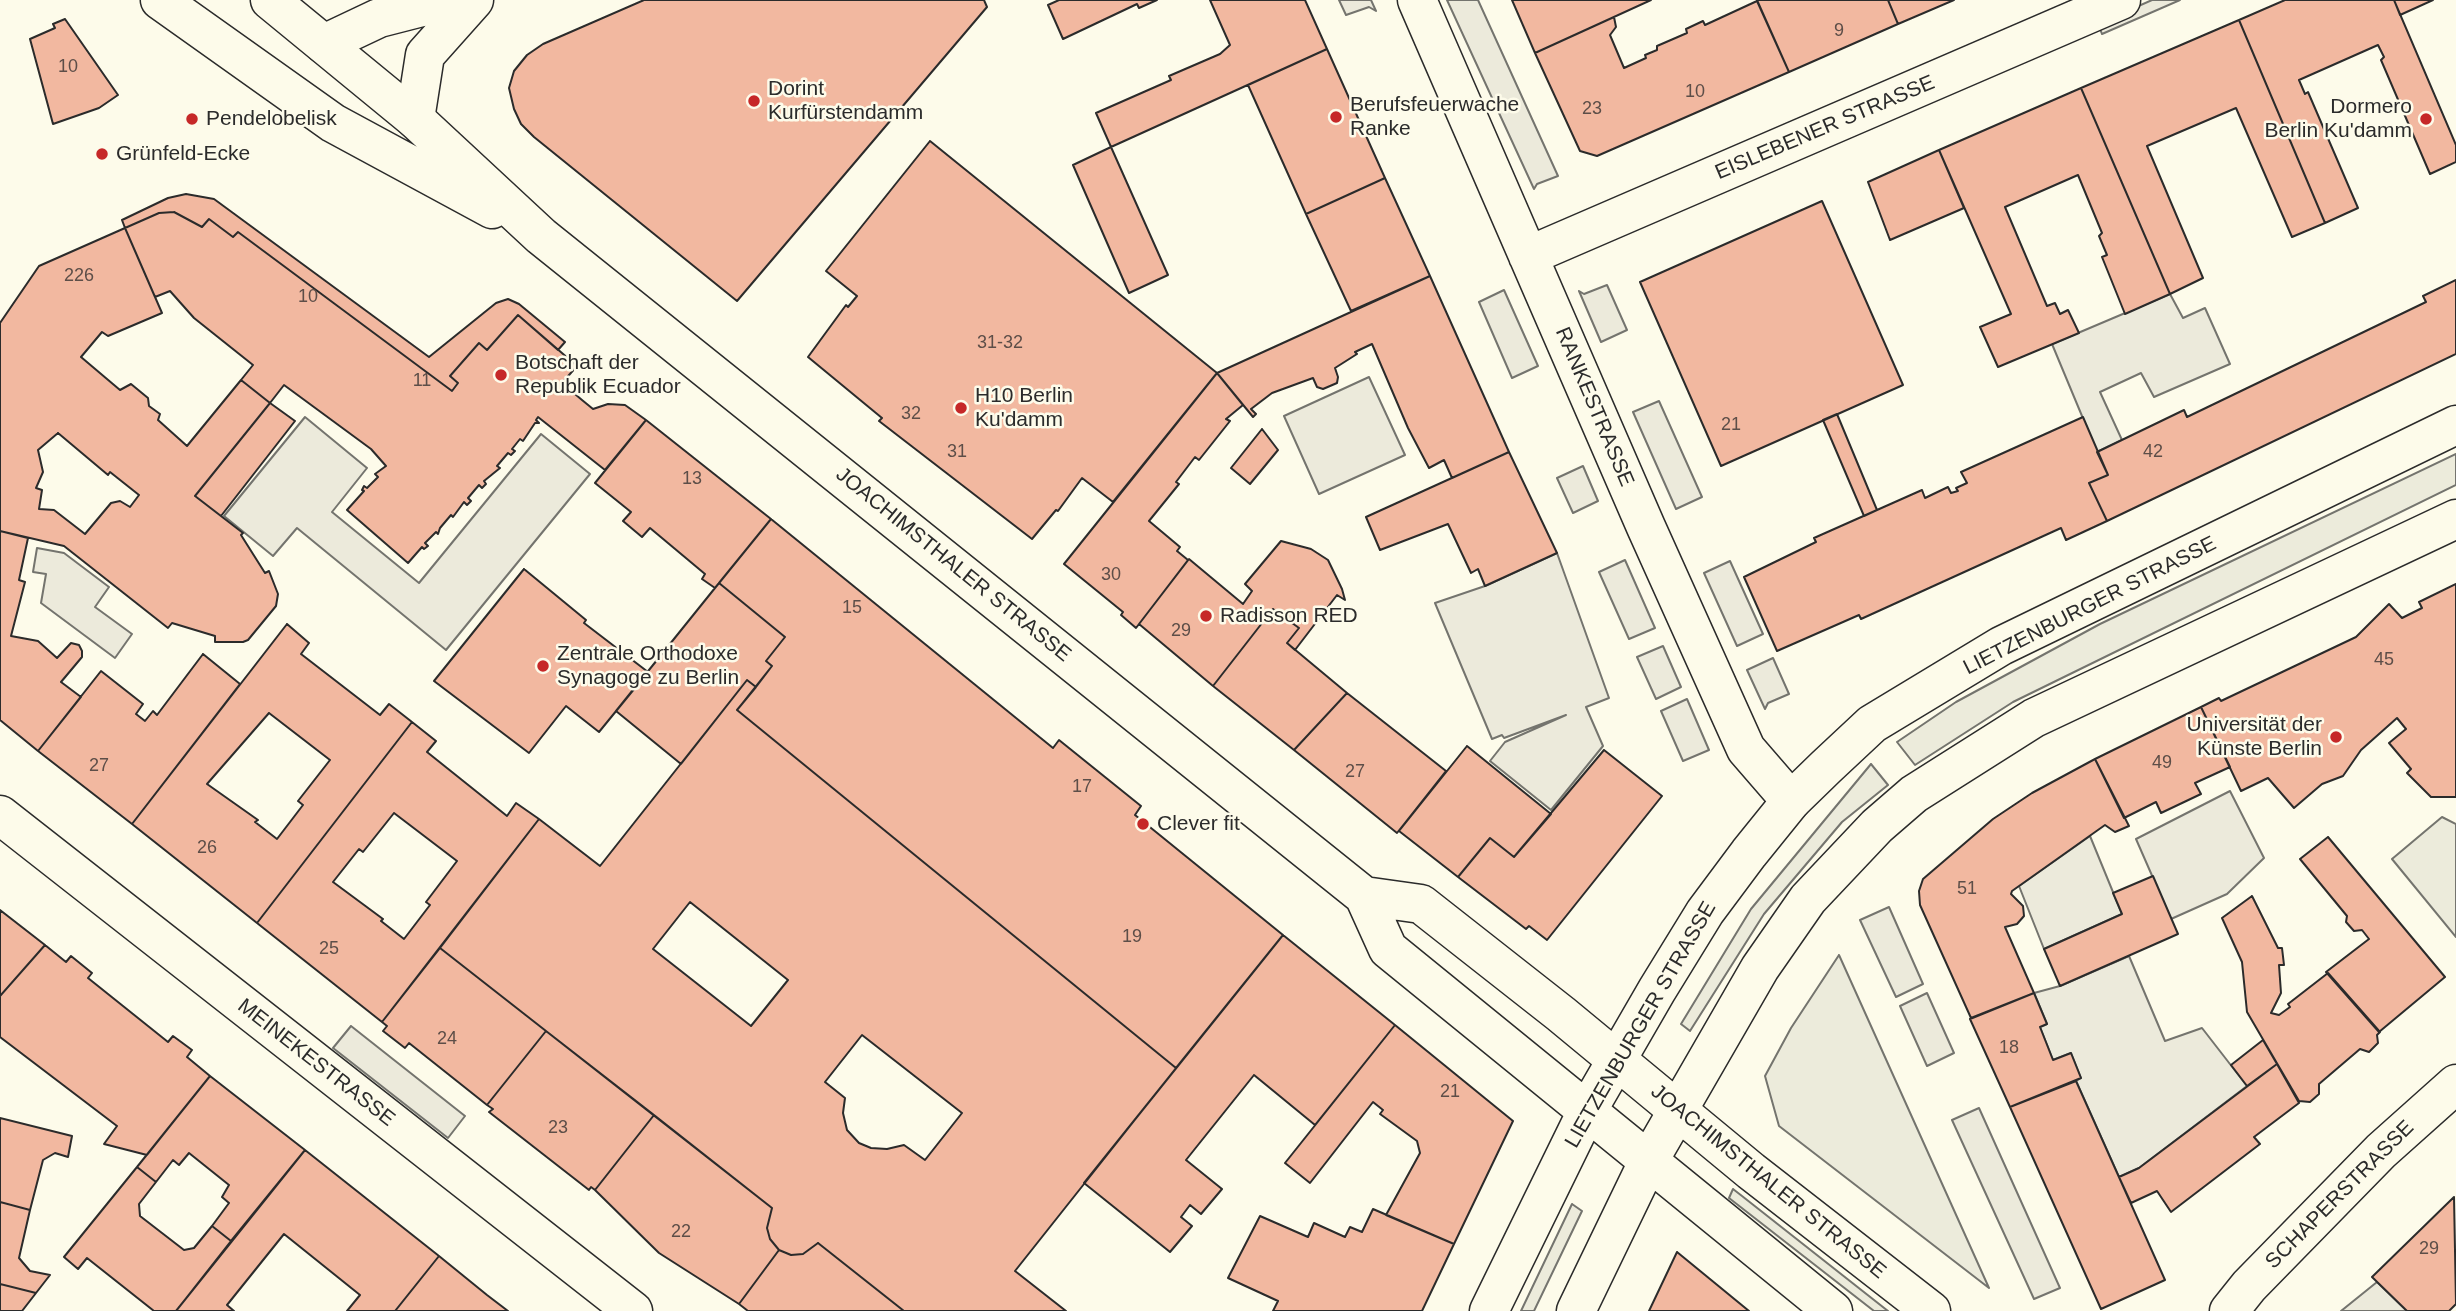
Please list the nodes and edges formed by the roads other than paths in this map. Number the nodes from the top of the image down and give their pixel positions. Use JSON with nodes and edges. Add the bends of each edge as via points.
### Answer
{"nodes":[{"id":1,"x":160,"y":0,"type":"edge"},
{"id":2,"x":270,"y":0,"type":"edge"},
{"id":3,"x":449,"y":0,"type":"edge"},
{"id":4,"x":474,"y":0,"type":"edge"},
{"id":5,"x":1417,"y":0,"type":"edge"},
{"id":6,"x":2121,"y":0,"type":"edge"},
{"id":7,"x":324,"y":44,"type":"junction"},
{"id":8,"x":415,"y":119,"type":"junction"},
{"id":9,"x":541,"y":236,"type":"junction"},
{"id":10,"x":1528,"y":256,"type":"junction"},
{"id":11,"x":2456,"y":425,"type":"edge"},
{"id":12,"x":2456,"y":519,"type":"edge"},
{"id":13,"x":1791,"y":801,"type":"junction"},
{"id":14,"x":0,"y":815,"type":"edge"},
{"id":15,"x":1364,"y":896,"type":"junction"},
{"id":16,"x":1616,"y":1060,"type":"junction"},
{"id":17,"x":2456,"y":1084,"type":"edge"},
{"id":18,"x":1677,"y":1110,"type":"junction"},
{"id":19,"x":1587,"y":1111,"type":"junction"},
{"id":20,"x":1648,"y":1162,"type":"junction"},
{"id":21,"x":633,"y":1311,"type":"edge"},
{"id":22,"x":1489,"y":1311,"type":"edge"},
{"id":23,"x":1576,"y":1311,"type":"edge"},
{"id":24,"x":1833,"y":1311,"type":"edge"},
{"id":25,"x":1931,"y":1311,"type":"edge"},
{"id":26,"x":2229,"y":1311,"type":"edge"}],
"edges":[{"from":1,"to":9,"type":"main road","name":"JOACHIMSTHALER STRASSE","via":[[333,123]]},
{"from":2,"to":7,"type":"main road","name":"JOACHIMSTHALER STRASSE"},
{"from":3,"to":7,"type":"main road","via":[[379,18]]},
{"from":4,"to":8,"type":"main road","via":[[425,55]]},
{"from":5,"to":10,"type":"main road","name":"RANKESTRASSE"},
{"from":6,"to":10,"type":"main road","name":"EISLEBENER STRASSE"},
{"from":7,"to":8,"type":"main road","name":"JOACHIMSTHALER STRASSE"},
{"from":8,"to":9,"type":"main road","name":"JOACHIMSTHALER STRASSE"},
{"from":9,"to":15,"type":"main road","name":"JOACHIMSTHALER STRASSE"},
{"from":10,"to":13,"type":"main road","name":"RANKESTRASSE","via":[[1746,749]]},
{"from":11,"to":13,"type":"main road","name":"LIETZENBURGER STRASSE","via":[[2001,646],[1872,724]]},
{"from":12,"to":18,"type":"main road","via":[[2034,718],[1914,794],[1808,899],[1759,968]]},
{"from":13,"to":16,"type":"main road","name":"LIETZENBURGER STRASSE","via":[[1705,912]]},
{"from":14,"to":21,"type":"main road","name":"MEINEKESTRASSE"},
{"from":15,"to":16,"type":"main road","name":"JOACHIMSTHALER STRASSE","via":[[1421,904]]},
{"from":15,"to":19,"type":"main road","name":"JOACHIMSTHALER STRASSE","via":[[1388,949]]},
{"from":16,"to":18,"type":"main road","name":"JOACHIMSTHALER STRASSE"},
{"from":16,"to":19,"type":"main road","name":"LIETZENBURGER STRASSE"},
{"from":17,"to":26,"type":"main road","name":"SCHAPERSTRASSE","via":[[2381,1151]]},
{"from":18,"to":20,"type":"main road"},
{"from":18,"to":25,"type":"main road","name":"JOACHIMSTHALER STRASSE"},
{"from":19,"to":20,"type":"main road","name":"JOACHIMSTHALER STRASSE"},
{"from":19,"to":22,"type":"main road","name":"LIETZENBURGER STRASSE"},
{"from":20,"to":23,"type":"main road"},
{"from":20,"to":24,"type":"main road","name":"JOACHIMSTHALER STRASSE"}]}
